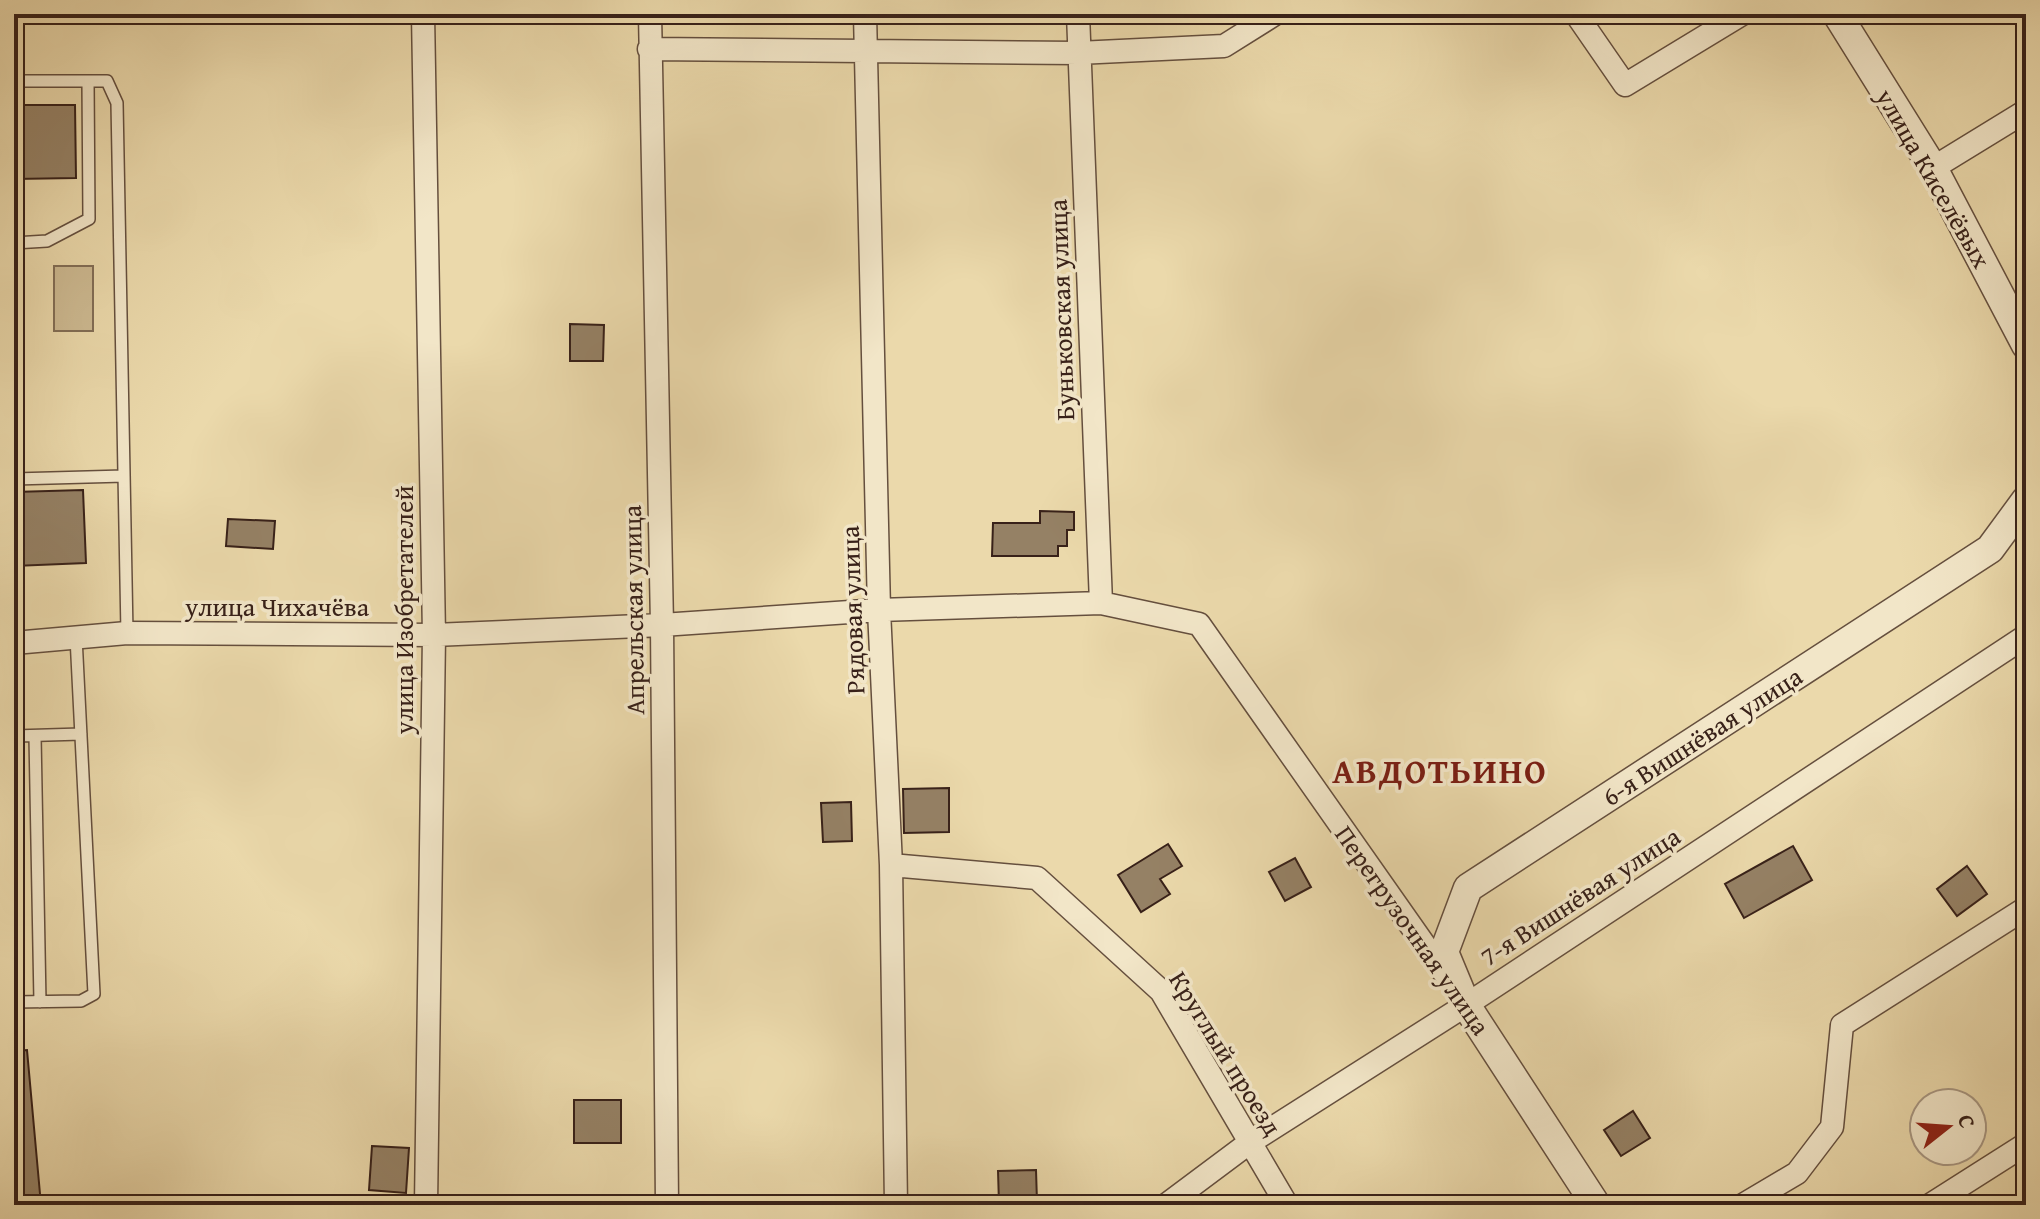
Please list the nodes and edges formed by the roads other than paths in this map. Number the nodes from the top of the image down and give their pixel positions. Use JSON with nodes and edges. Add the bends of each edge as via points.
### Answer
{"nodes":[{"id":1,"x":423,"y":14,"type":"edge"},
{"id":2,"x":650,"y":14,"type":"edge"},
{"id":3,"x":865,"y":14,"type":"edge"},
{"id":4,"x":1078,"y":14,"type":"edge"},
{"id":5,"x":1275,"y":14,"type":"edge"},
{"id":6,"x":1576,"y":14,"type":"edge"},
{"id":7,"x":1742,"y":14,"type":"edge"},
{"id":8,"x":1837,"y":14,"type":"edge"},
{"id":9,"x":649,"y":49,"type":"junction"},
{"id":10,"x":865,"y":49,"type":"junction"},
{"id":11,"x":1078,"y":53,"type":"junction"},
{"id":12,"x":14,"y":81,"type":"edge"},
{"id":13,"x":88,"y":81,"type":"junction"},
{"id":14,"x":2026,"y":111,"type":"edge"},
{"id":15,"x":1933,"y":168,"type":"junction"},
{"id":16,"x":14,"y":243,"type":"edge"},
{"id":17,"x":2026,"y":345,"type":"edge"},
{"id":18,"x":124,"y":476,"type":"junction"},
{"id":19,"x":14,"y":479,"type":"edge"},
{"id":20,"x":2026,"y":500,"type":"edge"},
{"id":21,"x":1101,"y":603,"type":"junction"},
{"id":22,"x":879,"y":610,"type":"junction"},
{"id":23,"x":662,"y":625,"type":"junction"},
{"id":24,"x":127,"y":633,"type":"junction"},
{"id":25,"x":434,"y":635,"type":"junction"},
{"id":26,"x":76,"y":636,"type":"junction"},
{"id":27,"x":2026,"y":636,"type":"edge"},
{"id":28,"x":14,"y":643,"type":"edge"},
{"id":29,"x":81,"y":734,"type":"junction"},
{"id":30,"x":14,"y":736,"type":"edge"},
{"id":31,"x":35,"y":736,"type":"junction"},
{"id":32,"x":891,"y":865,"type":"junction"},
{"id":33,"x":2026,"y":908,"type":"edge"},
{"id":34,"x":14,"y":1002,"type":"edge"},
{"id":35,"x":40,"y":1002,"type":"junction"},
{"id":36,"x":1466,"y":1005,"type":"junction"},
{"id":37,"x":1249,"y":1143,"type":"junction"},
{"id":38,"x":2026,"y":1144,"type":"edge"},
{"id":39,"x":426,"y":1205,"type":"edge"},
{"id":40,"x":667,"y":1205,"type":"edge"},
{"id":41,"x":896,"y":1205,"type":"edge"},
{"id":42,"x":1166,"y":1205,"type":"edge"},
{"id":43,"x":1287,"y":1205,"type":"edge"},
{"id":44,"x":1596,"y":1205,"type":"edge"},
{"id":45,"x":1743,"y":1205,"type":"edge"},
{"id":46,"x":1930,"y":1205,"type":"edge"}],
"edges":[{"from":1,"to":25,"type":"street","name":"улица Изобретателей"},
{"from":2,"to":9,"type":"street","name":"Апрельская улица"},
{"from":3,"to":10,"type":"street","name":"Рядовая улица"},
{"from":4,"to":11,"type":"street","name":"Буньковская улица"},
{"from":5,"to":11,"type":"street","via":[[1224,46]]},
{"from":6,"to":7,"type":"street","via":[[1625,85]]},
{"from":8,"to":15,"type":"street","name":"улица Киселёвых"},
{"from":9,"to":10,"type":"street"},
{"from":9,"to":23,"type":"street","name":"Апрельская улица"},
{"from":10,"to":11,"type":"street"},
{"from":10,"to":22,"type":"street","name":"Рядовая улица"},
{"from":11,"to":21,"type":"street","name":"Буньковская улица"},
{"from":12,"to":13,"type":"lane"},
{"from":13,"to":16,"type":"lane","via":[[89,219],[47,241]]},
{"from":13,"to":18,"type":"lane","via":[[107,81],[117,103]]},
{"from":14,"to":15,"type":"street"},
{"from":15,"to":17,"type":"street","name":"улица Киселёвых"},
{"from":18,"to":19,"type":"lane"},
{"from":18,"to":24,"type":"lane"},
{"from":20,"to":36,"type":"street","name":"6-я Вишнёвая улица","via":[[1990,549],[1468,888],[1444,952]]},
{"from":21,"to":22,"type":"street","name":"улица Чихачёва"},
{"from":21,"to":36,"type":"street","name":"Перегрузочная улица","via":[[1199,624]]},
{"from":22,"to":23,"type":"street","name":"улица Чихачёва"},
{"from":22,"to":32,"type":"street","name":"Рядовая улица"},
{"from":23,"to":25,"type":"street","name":"улица Чихачёва"},
{"from":23,"to":40,"type":"street","name":"Апрельская улица"},
{"from":24,"to":25,"type":"street","name":"улица Чихачёва"},
{"from":24,"to":26,"type":"street","name":"улица Чихачёва"},
{"from":25,"to":39,"type":"street","name":"улица Изобретателей"},
{"from":26,"to":28,"type":"street","name":"улица Чихачёва"},
{"from":26,"to":29,"type":"lane"},
{"from":27,"to":36,"type":"street","name":"7-я Вишнёвая улица"},
{"from":29,"to":31,"type":"lane"},
{"from":29,"to":35,"type":"lane","via":[[94,994],[81,1001]]},
{"from":30,"to":31,"type":"lane"},
{"from":31,"to":35,"type":"lane"},
{"from":32,"to":37,"type":"street","name":"Круглый проезд","via":[[1037,878],[1161,991]]},
{"from":32,"to":41,"type":"street","name":"Рядовая улица"},
{"from":33,"to":45,"type":"street","via":[[1842,1025],[1832,1127],[1797,1173]]},
{"from":34,"to":35,"type":"lane"},
{"from":36,"to":37,"type":"street","name":"7-я Вишнёвая улица"},
{"from":36,"to":44,"type":"street","name":"Перегрузочная улица"},
{"from":37,"to":42,"type":"street","name":"7-я Вишнёвая улица"},
{"from":37,"to":43,"type":"street","name":"Круглый проезд"},
{"from":38,"to":46,"type":"street"}]}
